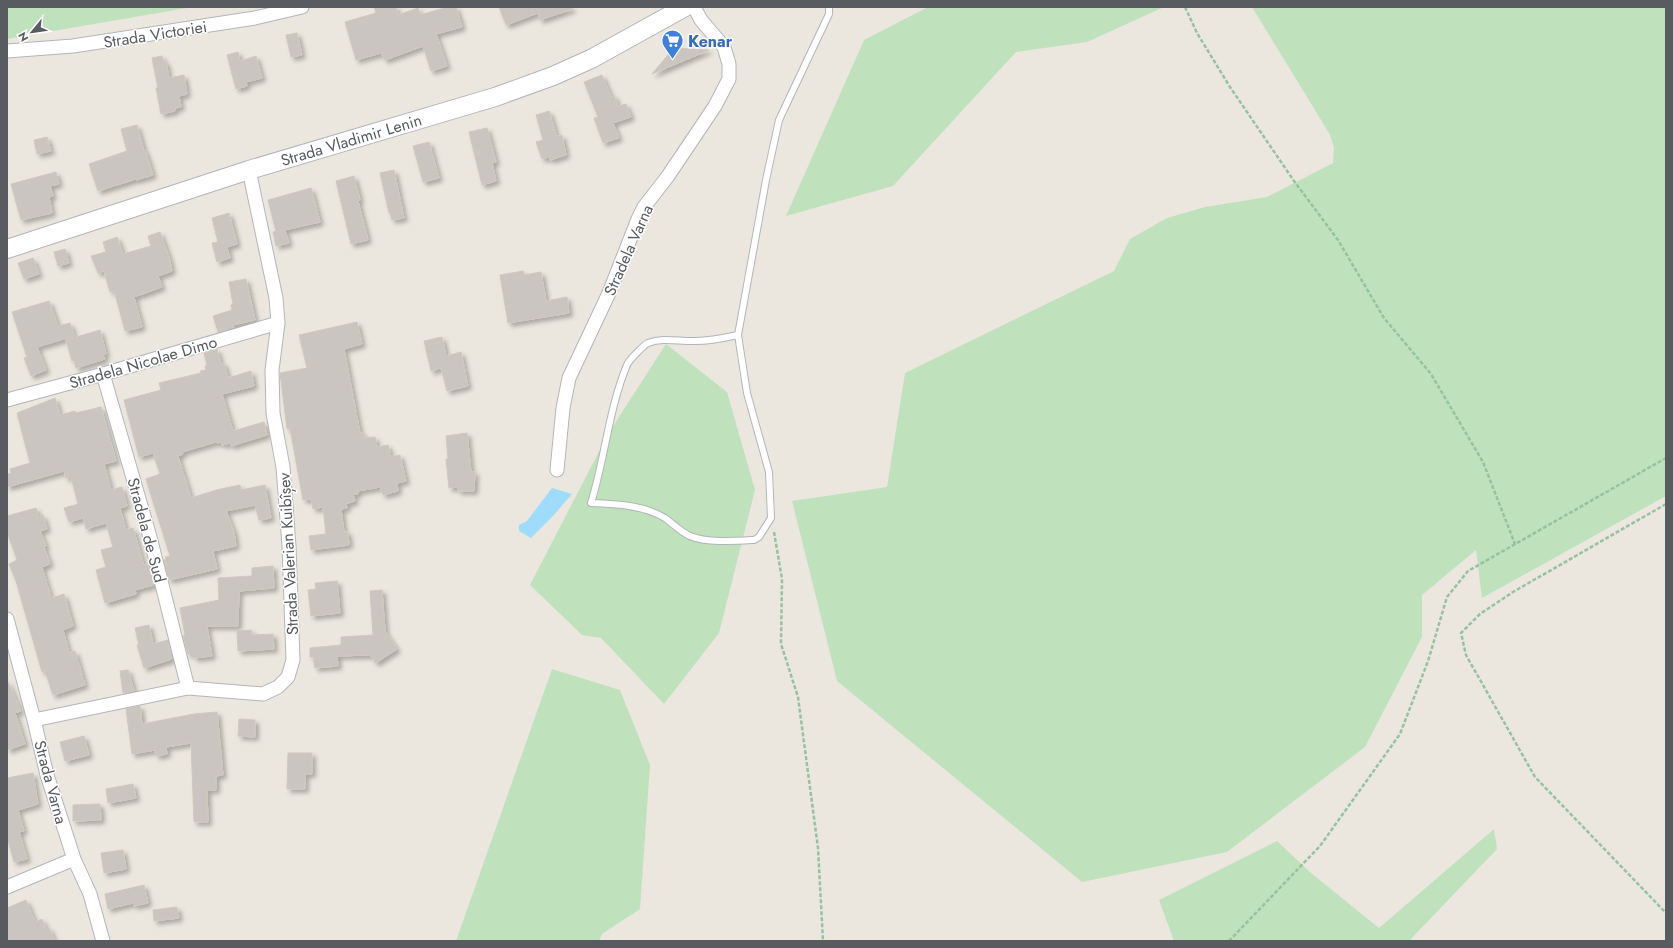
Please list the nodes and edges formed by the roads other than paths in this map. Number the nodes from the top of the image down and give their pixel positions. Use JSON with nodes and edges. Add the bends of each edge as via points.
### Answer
{"nodes":[{"id":1,"x":302,"y":7,"type":"edge"},
{"id":2,"x":685,"y":7,"type":"edge"},
{"id":3,"x":694,"y":7,"type":"edge"},
{"id":4,"x":829,"y":7,"type":"edge"},
{"id":5,"x":7,"y":51,"type":"edge"},
{"id":6,"x":249,"y":170,"type":"junction"},
{"id":7,"x":7,"y":249,"type":"edge"},
{"id":8,"x":278,"y":323,"type":"junction"},
{"id":9,"x":738,"y":335,"type":"junction"},
{"id":10,"x":103,"y":374,"type":"junction"},
{"id":11,"x":7,"y":400,"type":"edge"},
{"id":12,"x":557,"y":470,"type":"dead end"},
{"id":13,"x":7,"y":619,"type":"edge"},
{"id":14,"x":188,"y":688,"type":"junction"},
{"id":15,"x":34,"y":720,"type":"junction"},
{"id":16,"x":74,"y":859,"type":"junction"},
{"id":17,"x":7,"y":887,"type":"edge"},
{"id":18,"x":103,"y":941,"type":"edge"}],
"edges":[{"from":1,"to":5,"type":"street","name":"Strada Victoriei","via":[[255,18],[73,46]]},
{"from":2,"to":6,"type":"main road","name":"Strada Vladimir Lenin","via":[[591,59],[553,76],[495,97]]},
{"from":3,"to":12,"type":"street","name":"Stradela Varna","via":[[701,20],[724,48],[729,64],[729,79],[715,106],[638,219],[609,293],[569,378]]},
{"from":4,"to":9,"type":"lane","via":[[829,14],[779,120]]},
{"from":6,"to":7,"type":"main road","name":"Strada Vladimir Lenin"},
{"from":6,"to":8,"type":"street","name":"Strada Valerian Kuibîșev","via":[[276,298]]},
{"from":8,"to":10,"type":"street","name":"Stradela Nicolae Dimo"},
{"from":8,"to":14,"type":"street","name":"Strada Valerian Kuibîșev","via":[[272,370],[273,413],[283,467],[290,546],[293,660],[288,677],[278,687],[263,694]]},
{"from":9,"to":9,"type":"lane","via":[[747,393],[769,472],[771,518],[759,537],[754,540],[715,541],[690,536],[664,518],[641,508],[591,503],[628,363],[647,344],[657,341],[715,340]]},
{"from":10,"to":11,"type":"street","name":"Stradela Nicolae Dimo"},
{"from":10,"to":14,"type":"street","name":"Stradela de Sud","via":[[150,537]]},
{"from":13,"to":15,"type":"street","name":"Strada Varna"},
{"from":14,"to":15,"type":"street","name":"Strada Valerian Kuibîșev"},
{"from":15,"to":16,"type":"street","name":"Strada Varna","via":[[47,775]]},
{"from":16,"to":17,"type":"street"},
{"from":16,"to":18,"type":"street","name":"Strada Varna","via":[[90,894]]}]}
